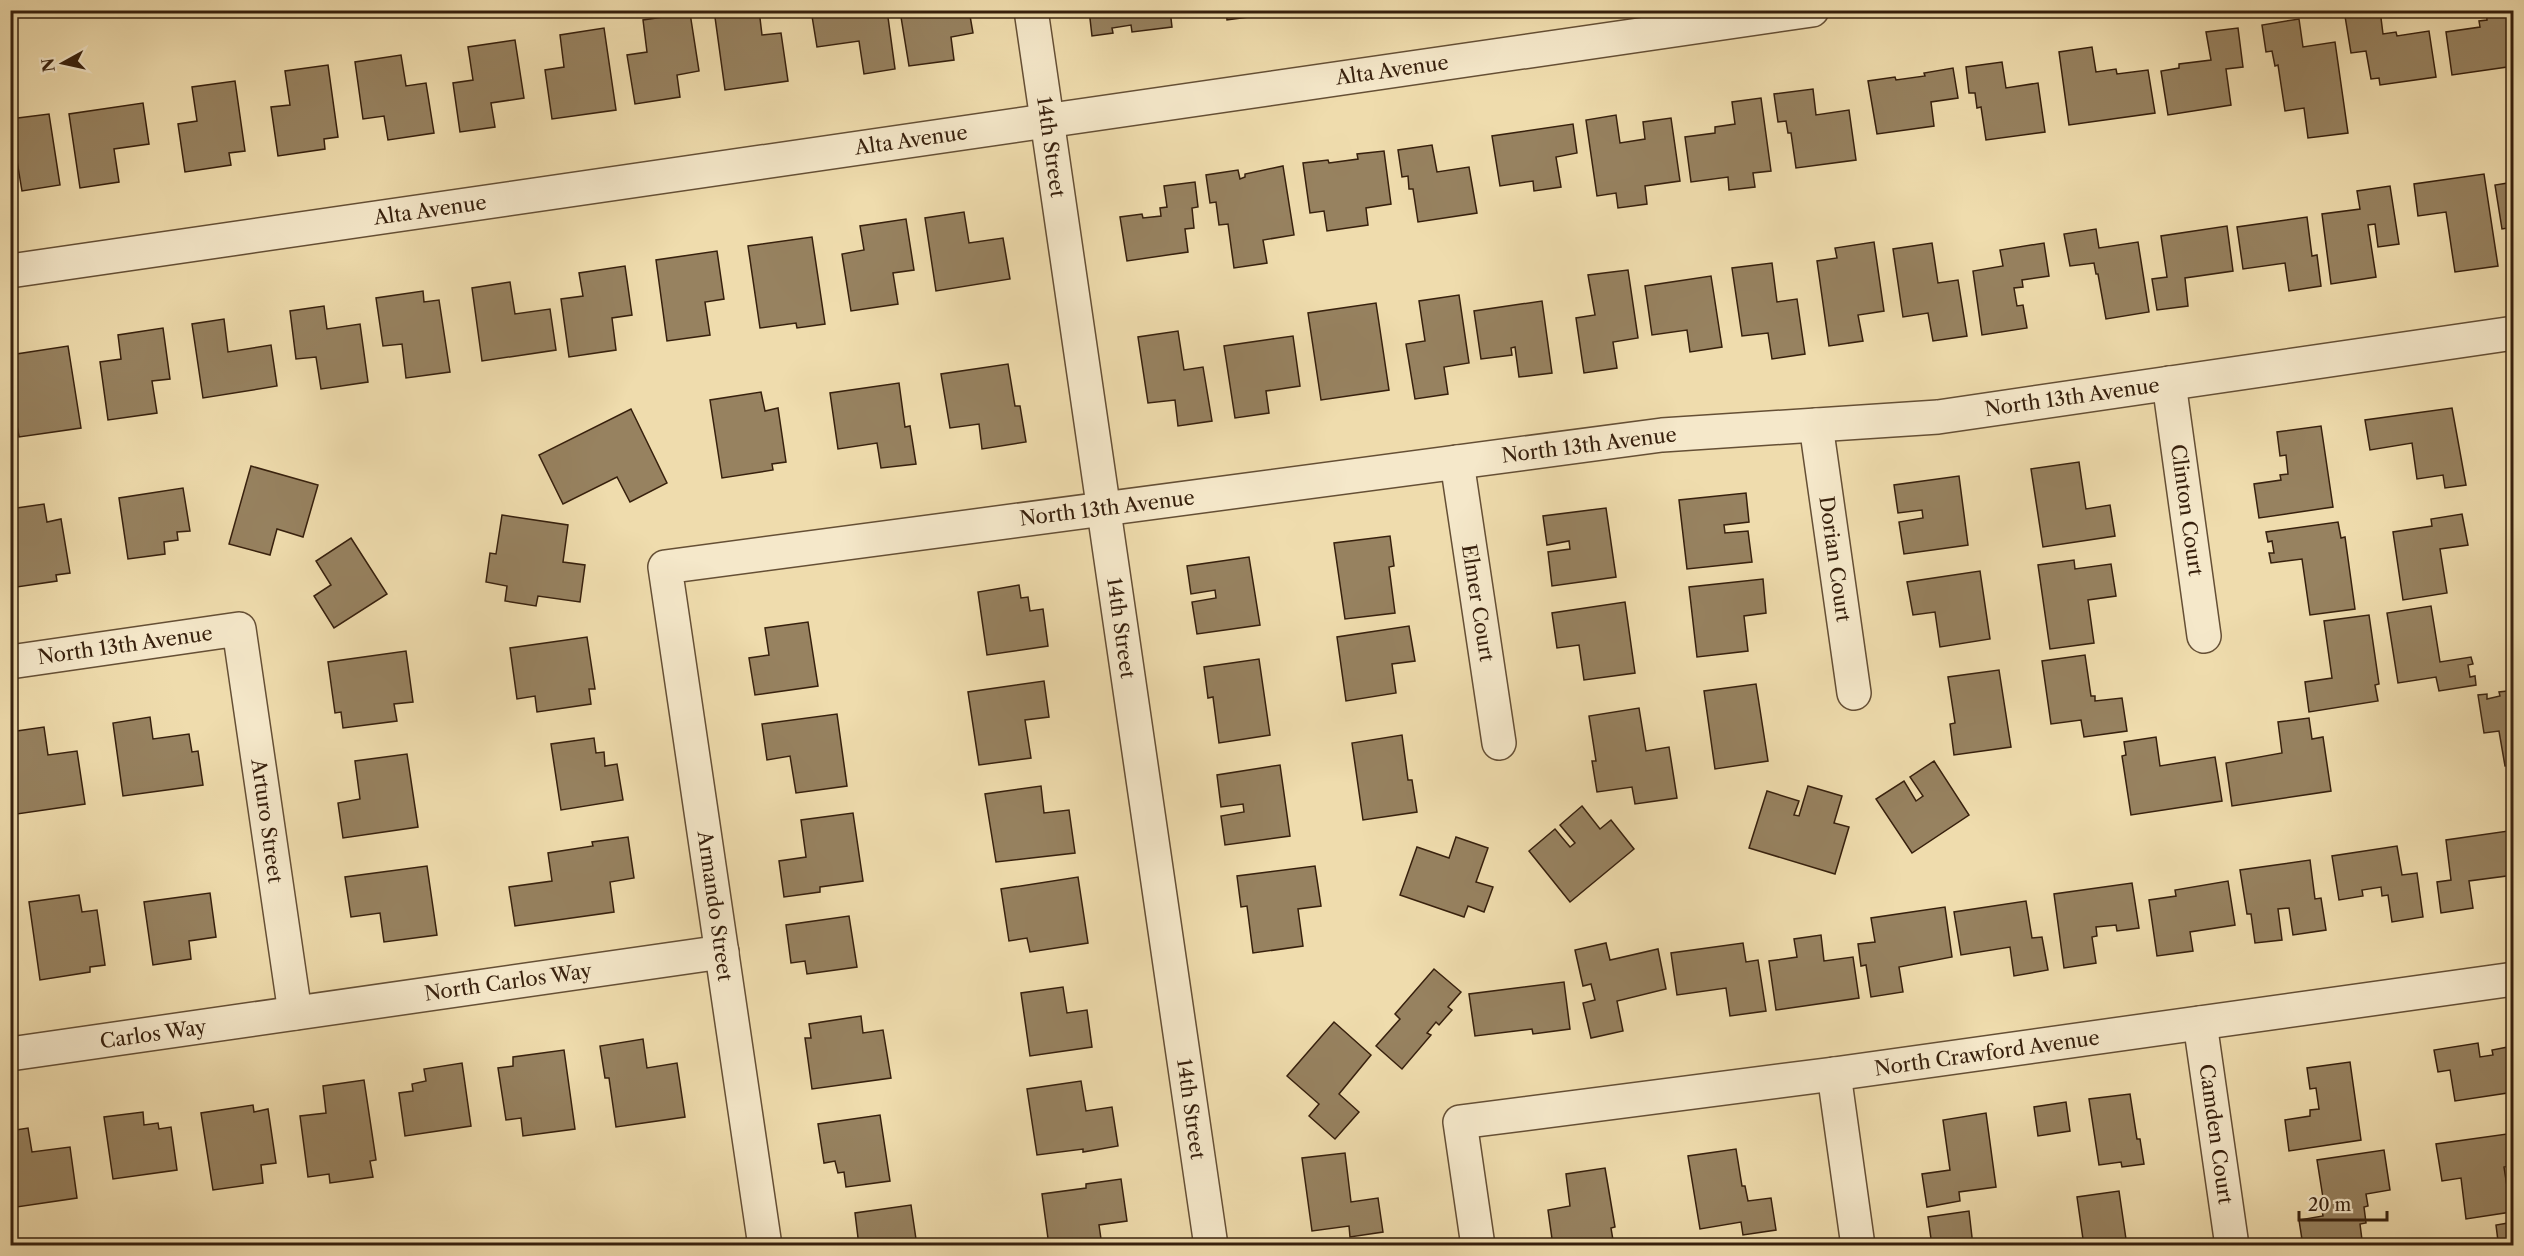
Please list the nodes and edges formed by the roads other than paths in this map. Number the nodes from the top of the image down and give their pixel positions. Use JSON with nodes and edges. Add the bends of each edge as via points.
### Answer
{"nodes":[{"id":1,"x":1030,"y":10,"type":"edge"},
{"id":2,"x":1812,"y":10,"type":"edge"},
{"id":3,"x":1047,"y":120,"type":"junction"},
{"id":4,"x":10,"y":271,"type":"edge"},
{"id":5,"x":2514,"y":333,"type":"edge"},
{"id":6,"x":2169,"y":383,"type":"junction"},
{"id":7,"x":1816,"y":425,"type":"junction"},
{"id":8,"x":1457,"y":462,"type":"junction"},
{"id":9,"x":1103,"y":509,"type":"junction"},
{"id":10,"x":665,"y":567,"type":"joint"},
{"id":11,"x":239,"y":629,"type":"joint"},
{"id":12,"x":2204,"y":636,"type":"dead end"},
{"id":13,"x":10,"y":662,"type":"edge"},
{"id":14,"x":1854,"y":693,"type":"dead end"},
{"id":15,"x":1499,"y":743,"type":"dead end"},
{"id":16,"x":722,"y":952,"type":"junction"},
{"id":17,"x":2514,"y":979,"type":"edge"},
{"id":18,"x":295,"y":1013,"type":"junction"},
{"id":19,"x":2200,"y":1023,"type":"junction"},
{"id":20,"x":10,"y":1054,"type":"edge"},
{"id":21,"x":1834,"y":1074,"type":"junction"},
{"id":22,"x":765,"y":1245,"type":"edge"},
{"id":23,"x":1212,"y":1245,"type":"edge"},
{"id":24,"x":1478,"y":1245,"type":"edge"},
{"id":25,"x":1858,"y":1245,"type":"edge"},
{"id":26,"x":2232,"y":1245,"type":"edge"}],
"edges":[{"from":1,"to":3,"type":"street","name":"14th Street"},
{"from":2,"to":3,"type":"street","name":"Alta Avenue"},
{"from":3,"to":4,"type":"street","name":"Alta Avenue"},
{"from":3,"to":9,"type":"street","name":"14th Street"},
{"from":5,"to":6,"type":"street","name":"North 13th Avenue"},
{"from":6,"to":7,"type":"street","name":"North 13th Avenue","via":[[1938,417]]},
{"from":6,"to":12,"type":"street","name":"Clinton Court"},
{"from":7,"to":8,"type":"street","name":"North 13th Avenue","via":[[1662,435]]},
{"from":7,"to":14,"type":"street","name":"Dorian Court"},
{"from":8,"to":9,"type":"street","name":"North 13th Avenue"},
{"from":8,"to":15,"type":"street","name":"Elmer Court"},
{"from":9,"to":10,"type":"street","name":"North 13th Avenue"},
{"from":9,"to":23,"type":"street","name":"14th Street"},
{"from":10,"to":16,"type":"street","name":"Armando Street"},
{"from":11,"to":13,"type":"street","name":"North 13th Avenue"},
{"from":11,"to":18,"type":"street","name":"Arturo Street"},
{"from":16,"to":18,"type":"street","name":"North Carlos Way"},
{"from":16,"to":22,"type":"street","name":"Armando Street"},
{"from":17,"to":19,"type":"street","name":"North Crawford Avenue"},
{"from":18,"to":20,"type":"street","name":"Carlos Way"},
{"from":19,"to":21,"type":"street","name":"North Crawford Avenue"},
{"from":19,"to":26,"type":"street","name":"Camden Court"},
{"from":21,"to":24,"type":"street","name":"North Crawford Avenue","via":[[1460,1122]]},
{"from":21,"to":25,"type":"street"}]}
